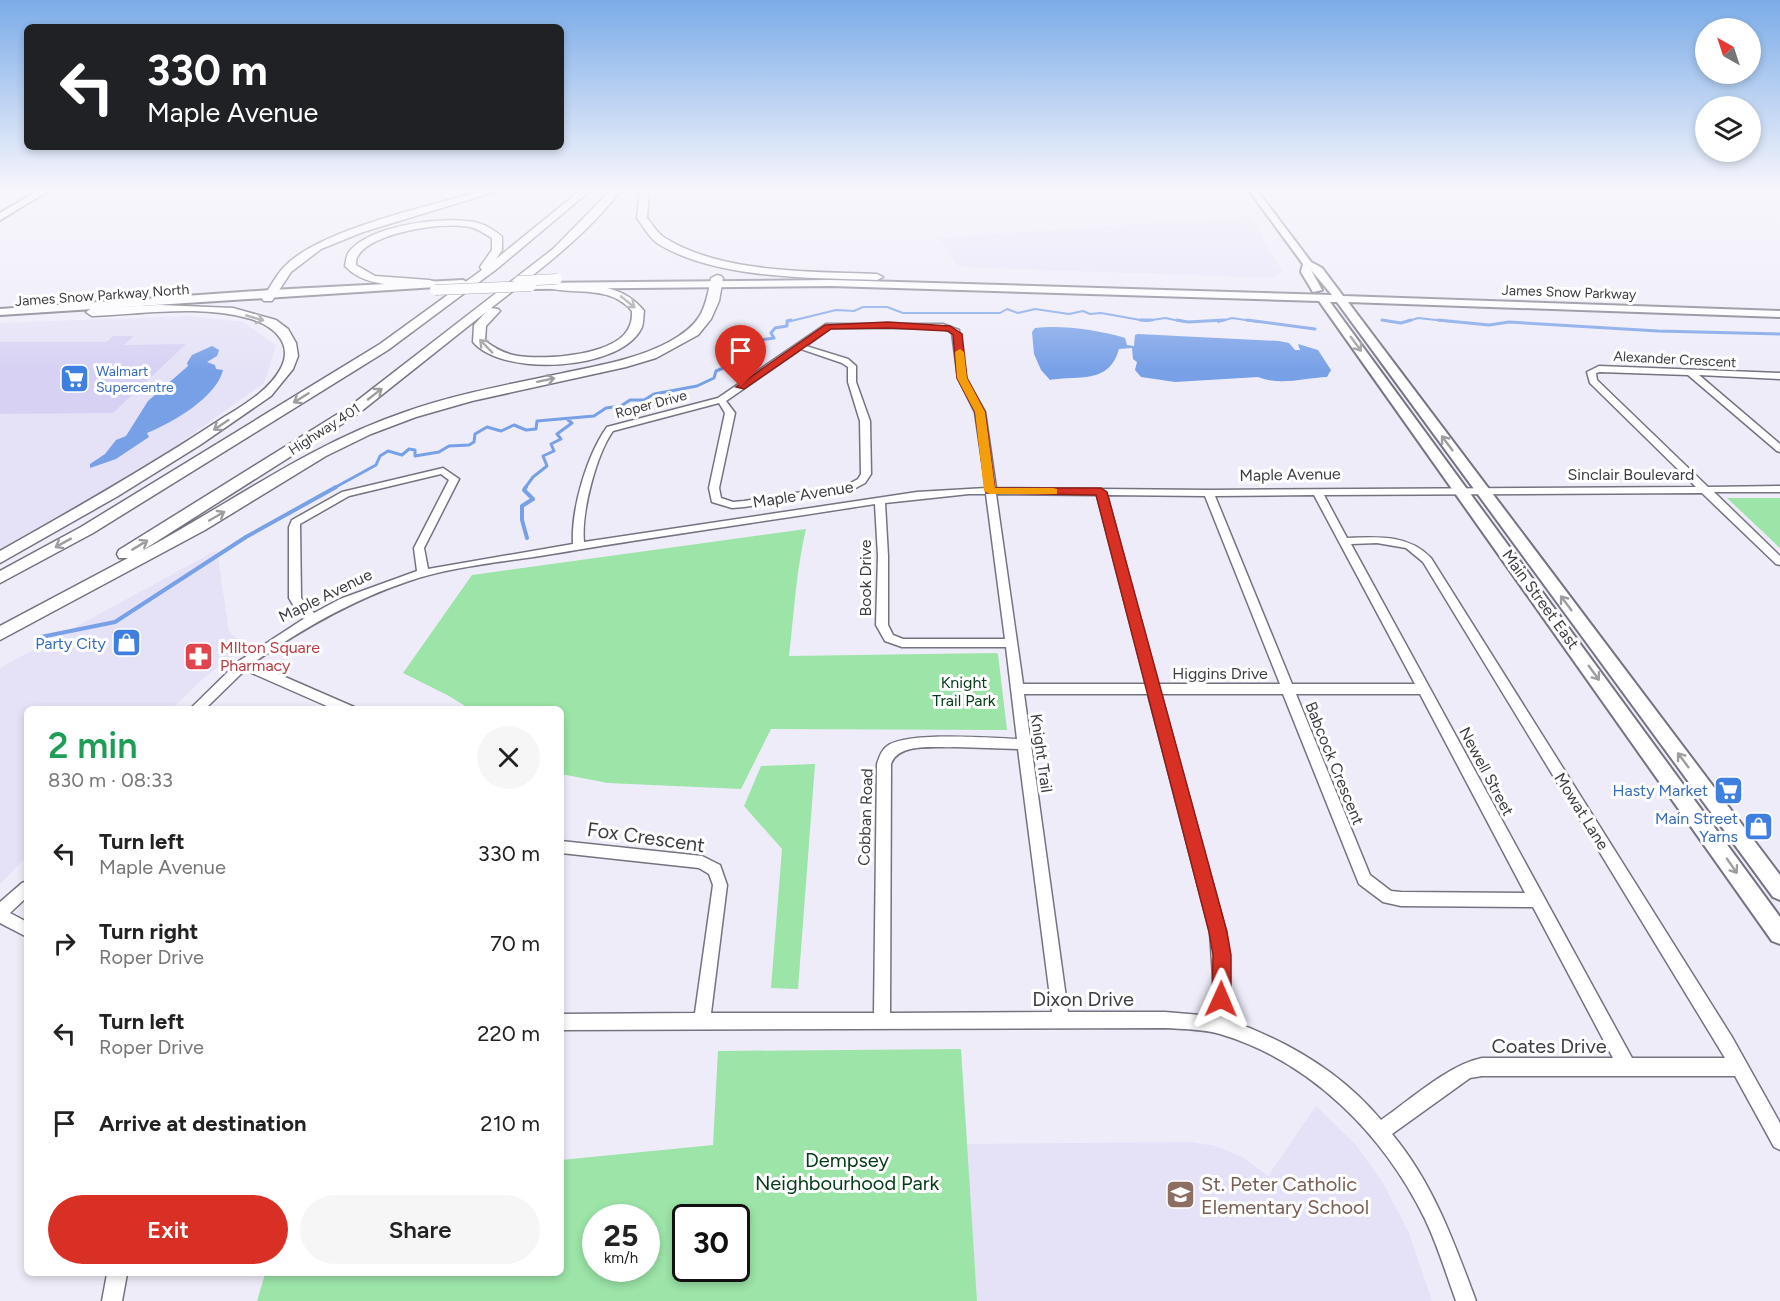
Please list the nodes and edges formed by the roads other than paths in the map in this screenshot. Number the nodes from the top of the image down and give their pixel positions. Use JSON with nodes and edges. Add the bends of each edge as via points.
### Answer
{"nodes":[{"id":1,"x":316,"y":250,"type":"edge"},
{"id":2,"x":356,"y":250,"type":"edge"},
{"id":3,"x":497,"y":250,"type":"edge"},
{"id":4,"x":514,"y":250,"type":"edge"},
{"id":5,"x":559,"y":250,"type":"edge"},
{"id":6,"x":677,"y":250,"type":"edge"},
{"id":7,"x":1297,"y":250,"type":"edge"},
{"id":8,"x":1308,"y":264,"type":"junction"},
{"id":9,"x":877,"y":277,"type":"junction"},
{"id":10,"x":530,"y":280,"type":"junction"},
{"id":11,"x":716,"y":280,"type":"junction"},
{"id":12,"x":555,"y":282,"type":"junction"},
{"id":13,"x":436,"y":287,"type":"junction"},
{"id":14,"x":1316,"y":292,"type":"junction"},
{"id":15,"x":1336,"y":294,"type":"junction"},
{"id":16,"x":269,"y":296,"type":"junction"},
{"id":17,"x":437,"y":308,"type":"junction"},
{"id":18,"x":1780,"y":309,"type":"edge"},
{"id":19,"x":0,"y":312,"type":"edge"},
{"id":20,"x":92,"y":312,"type":"junction"},
{"id":21,"x":1780,"y":314,"type":"edge"},
{"id":22,"x":0,"y":317,"type":"edge"},
{"id":23,"x":799,"y":346,"type":"junction"},
{"id":24,"x":1692,"y":374,"type":"junction"},
{"id":25,"x":1780,"y":376,"type":"edge"},
{"id":26,"x":721,"y":400,"type":"junction"},
{"id":27,"x":1780,"y":449,"type":"edge"},
{"id":28,"x":1705,"y":489,"type":"junction"},
{"id":29,"x":1780,"y":489,"type":"edge"},
{"id":30,"x":1462,"y":490,"type":"junction"},
{"id":31,"x":1482,"y":490,"type":"junction"},
{"id":32,"x":990,"y":491,"type":"junction"},
{"id":33,"x":1317,"y":491,"type":"junction"},
{"id":34,"x":1101,"y":492,"type":"junction"},
{"id":35,"x":1209,"y":493,"type":"junction"},
{"id":36,"x":880,"y":501,"type":"junction"},
{"id":37,"x":1343,"y":541,"type":"junction"},
{"id":38,"x":579,"y":546,"type":"junction"},
{"id":39,"x":0,"y":558,"type":"edge"},
{"id":40,"x":1780,"y":562,"type":"edge"},
{"id":41,"x":423,"y":573,"type":"junction"},
{"id":42,"x":0,"y":578,"type":"edge"},
{"id":43,"x":312,"y":618,"type":"junction"},
{"id":44,"x":0,"y":629,"type":"edge"},
{"id":45,"x":0,"y":634,"type":"edge"},
{"id":46,"x":1011,"y":643,"type":"junction"},
{"id":47,"x":243,"y":664,"type":"junction"},
{"id":48,"x":1017,"y":689,"type":"junction"},
{"id":49,"x":1288,"y":689,"type":"junction"},
{"id":50,"x":1424,"y":689,"type":"junction"},
{"id":51,"x":1152,"y":690,"type":"junction"},
{"id":52,"x":199,"y":706,"type":"edge"},
{"id":53,"x":340,"y":706,"type":"edge"},
{"id":54,"x":1025,"y":744,"type":"junction"},
{"id":55,"x":564,"y":847,"type":"edge"},
{"id":56,"x":24,"y":891,"type":"edge"},
{"id":57,"x":1780,"y":891,"type":"edge"},
{"id":58,"x":1538,"y":900,"type":"junction"},
{"id":59,"x":0,"y":914,"type":"edge"},
{"id":60,"x":24,"y":928,"type":"edge"},
{"id":61,"x":1780,"y":934,"type":"edge"},
{"id":62,"x":1061,"y":1020,"type":"junction"},
{"id":63,"x":882,"y":1021,"type":"junction"},
{"id":64,"x":564,"y":1022,"type":"edge"},
{"id":65,"x":702,"y":1022,"type":"junction"},
{"id":66,"x":1219,"y":1026,"type":"junction"},
{"id":67,"x":1627,"y":1067,"type":"junction"},
{"id":68,"x":1738,"y":1067,"type":"junction"},
{"id":69,"x":1380,"y":1132,"type":"junction"},
{"id":70,"x":1780,"y":1141,"type":"edge"},
{"id":71,"x":117,"y":1276,"type":"edge"},
{"id":72,"x":112,"y":1301,"type":"edge"},
{"id":73,"x":1466,"y":1301,"type":"edge"}],
"edges":[{"from":1,"to":16,"type":"highway","via":[[294,262]]},
{"from":2,"to":13,"type":"highway","via":[[349,263],[369,278]]},
{"from":3,"to":17,"type":"highway","via":[[484,268]]},
{"from":4,"to":17,"type":"highway"},
{"from":5,"to":10,"type":"highway","name":"Highway 401"},
{"from":6,"to":9,"type":"highway","via":[[714,263],[754,269]]},
{"from":7,"to":8,"type":"main road","name":"Main Street East"},
{"from":8,"to":14,"type":"main road","name":"Main Street East","via":[[1306,272]]},
{"from":8,"to":15,"type":"main road","name":"Main Street East","via":[[1318,270]]},
{"from":9,"to":11,"type":"main road","name":"James Snow Parkway North"},
{"from":9,"to":14,"type":"main road","name":"James Snow Parkway North"},
{"from":10,"to":12,"type":"main road","name":"James Snow Parkway North"},
{"from":12,"to":10,"type":"highway","one_way":true,"via":[[624,297],[638,311],[638,324],[617,344],[578,358],[531,362],[495,355],[479,342],[478,331],[484,320]]},
{"from":10,"to":13,"type":"main road","name":"James Snow Parkway North","bridge":true},
{"from":44,"to":10,"type":"highway","name":"Highway 401","one_way":true,"via":[[354,410]]},
{"from":11,"to":12,"type":"main road","name":"James Snow Parkway North"},
{"from":11,"to":14,"type":"main road","name":"James Snow Parkway North"},
{"from":45,"to":11,"type":"highway","one_way":true,"via":[[366,431],[469,398],[652,355],[694,332],[713,301]]},
{"from":12,"to":13,"type":"main road","name":"James Snow Parkway North","bridge":true},
{"from":13,"to":16,"type":"main road","name":"James Snow Parkway North"},
{"from":14,"to":15,"type":"main road","name":"James Snow Parkway"},
{"from":14,"to":30,"type":"main road","name":"Main Street East","one_way":true},
{"from":15,"to":18,"type":"main road","name":"James Snow Parkway"},
{"from":15,"to":21,"type":"main road","name":"James Snow Parkway"},
{"from":31,"to":15,"type":"main road","name":"Main Street East","one_way":true},
{"from":16,"to":19,"type":"main road","name":"James Snow Parkway North"},
{"from":16,"to":20,"type":"main road","name":"James Snow Parkway North"},
{"from":17,"to":42,"type":"highway","one_way":true,"via":[[384,347],[242,435]]},
{"from":20,"to":22,"type":"main road","name":"James Snow Parkway North"},
{"from":20,"to":39,"type":"highway","one_way":true,"via":[[199,309],[258,317],[285,334],[293,347],[292,357],[272,388],[178,454]]},
{"from":23,"to":26,"type":"street","name":"Roper Drive"},
{"from":23,"to":26,"type":"street","via":[[852,366],[852,382],[865,421],[866,474],[856,485],[744,504],[716,500],[714,488],[730,413]]},
{"from":23,"to":32,"type":"street","name":"Roper Drive","via":[[834,325],[935,326],[956,332],[962,378],[980,412]]},
{"from":24,"to":25,"type":"street","name":"Alexander Crescent"},
{"from":24,"to":27,"type":"street"},
{"from":24,"to":28,"type":"street","name":"Alexander Crescent","via":[[1599,369],[1591,372],[1593,381]]},
{"from":26,"to":38,"type":"street","name":"Roper Drive","via":[[610,429],[577,514]]},
{"from":28,"to":29,"type":"street","name":"Sinclair Boulevard"},
{"from":28,"to":31,"type":"street","name":"Sinclair Boulevard"},
{"from":28,"to":40,"type":"street"},
{"from":30,"to":31,"type":"street","name":"Sinclair Boulevard"},
{"from":30,"to":33,"type":"street","name":"Maple Avenue"},
{"from":30,"to":61,"type":"main road","name":"Main Street East","one_way":true},
{"from":57,"to":31,"type":"main road","name":"Main Street East","one_way":true},
{"from":32,"to":34,"type":"street","name":"Maple Avenue"},
{"from":32,"to":36,"type":"street","name":"Maple Avenue"},
{"from":32,"to":46,"type":"street","name":"Knight Trail"},
{"from":33,"to":35,"type":"street","name":"Maple Avenue"},
{"from":33,"to":37,"type":"street","name":"Newell Street"},
{"from":34,"to":35,"type":"street","name":"Maple Avenue"},
{"from":34,"to":51,"type":"street"},
{"from":35,"to":49,"type":"street","name":"Babcock Crescent"},
{"from":36,"to":38,"type":"street","name":"Maple Avenue"},
{"from":36,"to":46,"type":"street","name":"Book Drive","via":[[882,625],[889,638],[902,643]]},
{"from":37,"to":50,"type":"street","name":"Newell Street"},
{"from":37,"to":68,"type":"street","name":"Mowat Lane","via":[[1401,542],[1422,554]]},
{"from":38,"to":41,"type":"street","name":"Maple Avenue"},
{"from":41,"to":43,"type":"street","name":"Maple Avenue","via":[[373,590]]},
{"from":41,"to":43,"type":"street","via":[[419,548],[454,479],[442,471],[346,494],[296,522],[295,598]]},
{"from":43,"to":47,"type":"street","name":"Maple Avenue"},
{"from":46,"to":48,"type":"street","name":"Knight Trail"},
{"from":47,"to":52,"type":"street","name":"Maple Avenue"},
{"from":47,"to":53,"type":"street"},
{"from":48,"to":51,"type":"street","name":"Higgins Drive"},
{"from":48,"to":54,"type":"street","name":"Knight Trail"},
{"from":49,"to":50,"type":"street","name":"Higgins Drive"},
{"from":49,"to":51,"type":"street","name":"Higgins Drive"},
{"from":49,"to":58,"type":"street","name":"Babcock Crescent","via":[[1364,879],[1388,897],[1401,899]]},
{"from":50,"to":58,"type":"street","name":"Newell Street"},
{"from":51,"to":66,"type":"street","via":[[1220,942]]},
{"from":54,"to":62,"type":"street","name":"Knight Trail"},
{"from":54,"to":63,"type":"street","name":"Cobban Road","via":[[910,745],[891,750],[886,756]]},
{"from":55,"to":65,"type":"street","name":"Fox Crescent","via":[[702,862],[715,870],[720,885]]},
{"from":56,"to":59,"type":"street"},
{"from":58,"to":67,"type":"street","name":"Newell Street"},
{"from":59,"to":60,"type":"street"},
{"from":62,"to":63,"type":"street","name":"Dixon Drive"},
{"from":62,"to":66,"type":"street","name":"Dixon Drive","via":[[1165,1020]]},
{"from":63,"to":65,"type":"street","name":"Dixon Drive"},
{"from":64,"to":65,"type":"street","name":"Dixon Drive"},
{"from":66,"to":69,"type":"street","name":"Dixon Drive","via":[[1264,1042],[1297,1060],[1328,1082]]},
{"from":67,"to":68,"type":"street","name":"Coates Drive"},
{"from":67,"to":69,"type":"street","name":"Coates Drive","via":[[1500,1067],[1467,1071]]},
{"from":68,"to":70,"type":"street","name":"Mowat Lane"},
{"from":69,"to":73,"type":"street","name":"Dixon Drive","via":[[1431,1210]]},
{"from":71,"to":72,"type":"street"}]}
